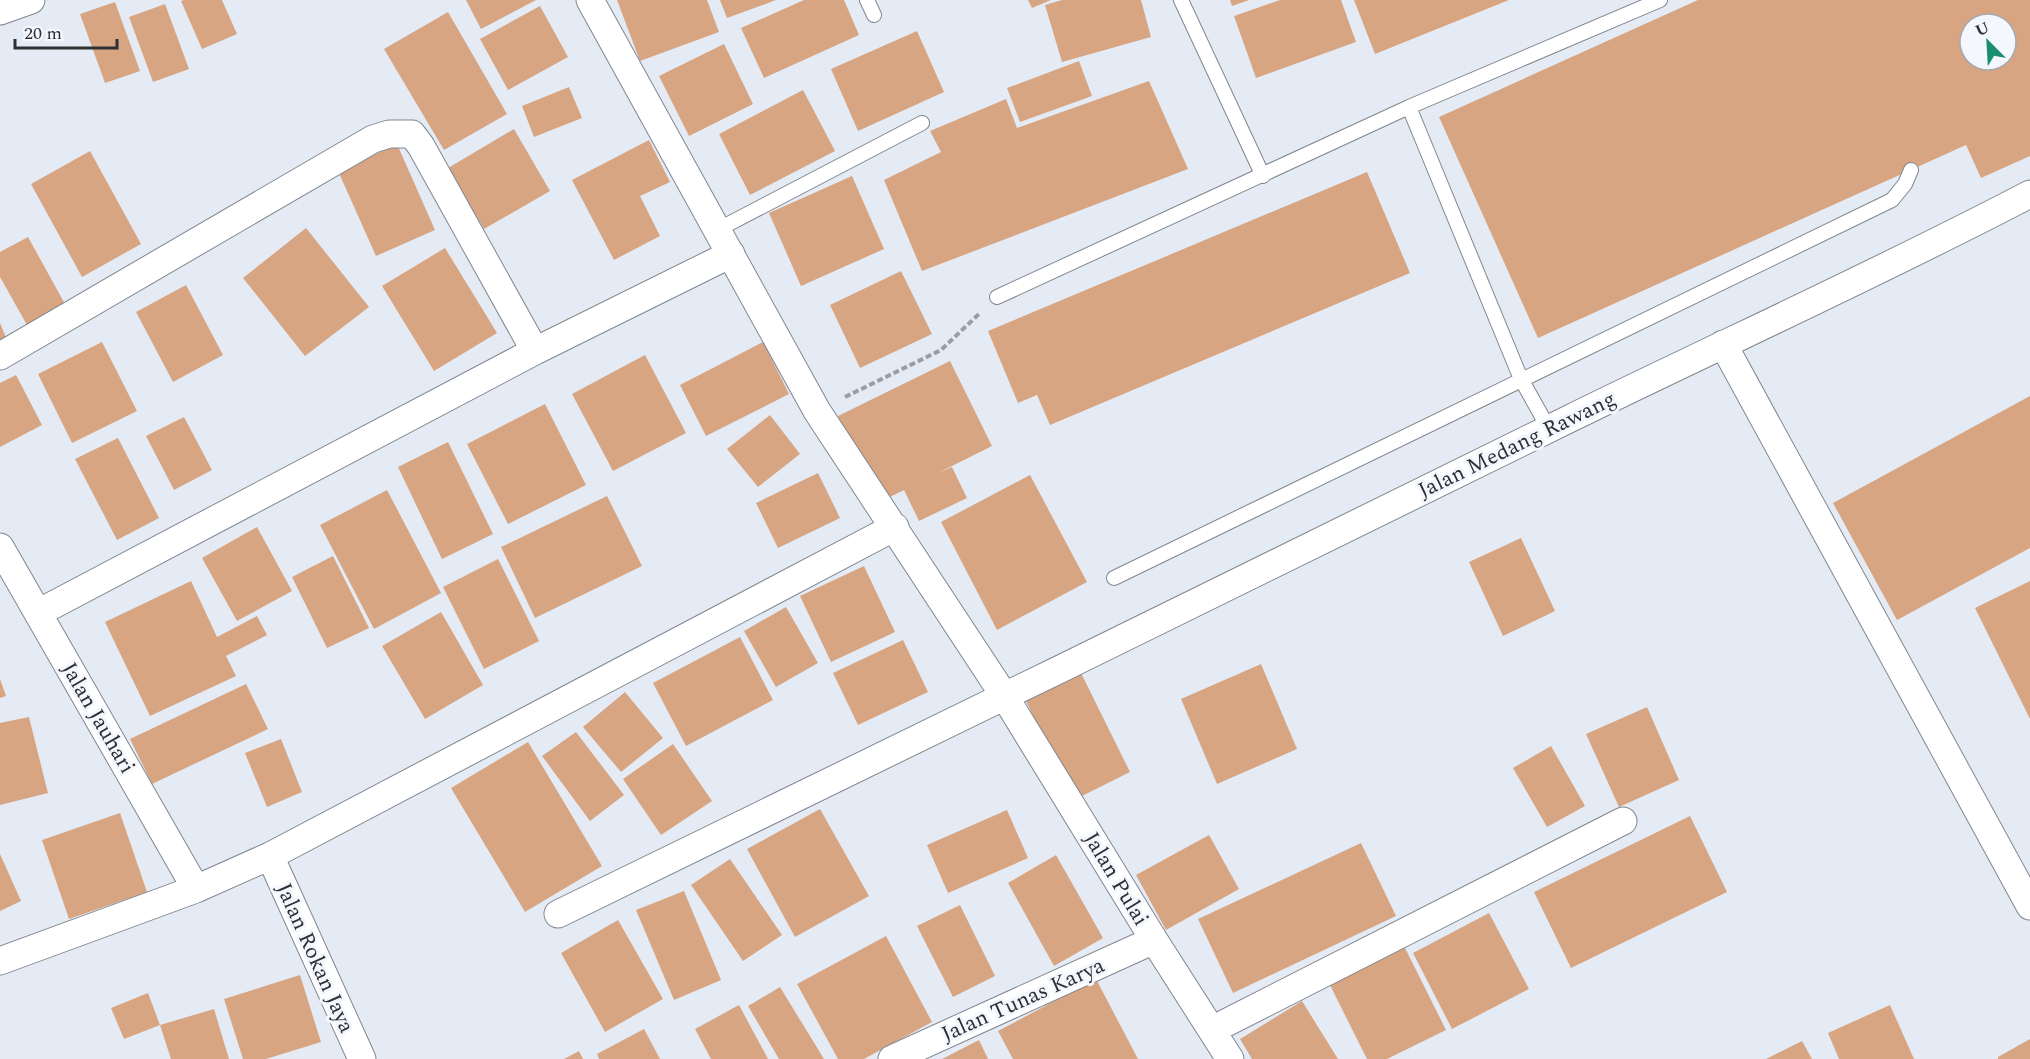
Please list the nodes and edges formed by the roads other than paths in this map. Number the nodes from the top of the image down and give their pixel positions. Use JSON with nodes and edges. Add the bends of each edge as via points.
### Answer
{"nodes":[{"id":1,"x":31,"y":0,"type":"edge"},
{"id":2,"x":590,"y":0,"type":"edge"},
{"id":3,"x":867,"y":0,"type":"edge"},
{"id":4,"x":1181,"y":0,"type":"edge"},
{"id":5,"x":1660,"y":0,"type":"edge"},
{"id":6,"x":0,"y":11,"type":"edge"},
{"id":7,"x":874,"y":15,"type":"dead end"},
{"id":8,"x":1409,"y":107,"type":"junction"},
{"id":9,"x":922,"y":123,"type":"dead end"},
{"id":10,"x":1911,"y":170,"type":"dead end"},
{"id":11,"x":1263,"y":176,"type":"junction"},
{"id":12,"x":2030,"y":194,"type":"edge"},
{"id":13,"x":717,"y":230,"type":"junction"},
{"id":14,"x":731,"y":254,"type":"junction"},
{"id":15,"x":997,"y":297,"type":"road end"},
{"id":16,"x":1723,"y":344,"type":"junction"},
{"id":17,"x":535,"y":351,"type":"junction"},
{"id":18,"x":0,"y":356,"type":"edge"},
{"id":19,"x":1521,"y":379,"type":"junction"},
{"id":20,"x":1550,"y":429,"type":"junction"},
{"id":21,"x":895,"y":527,"type":"junction"},
{"id":22,"x":0,"y":547,"type":"edge"},
{"id":23,"x":1114,"y":578,"type":"dead end"},
{"id":24,"x":38,"y":613,"type":"junction"},
{"id":25,"x":1005,"y":697,"type":"junction"},
{"id":26,"x":1623,"y":821,"type":"dead end"},
{"id":27,"x":270,"y":856,"type":"junction"},
{"id":28,"x":196,"y":889,"type":"junction"},
{"id":29,"x":2030,"y":906,"type":"edge"},
{"id":30,"x":558,"y":914,"type":"dead end"},
{"id":31,"x":1154,"y":940,"type":"junction"},
{"id":32,"x":0,"y":961,"type":"edge"},
{"id":33,"x":1212,"y":1029,"type":"junction"},
{"id":34,"x":1223,"y":1057,"type":"edge"},
{"id":35,"x":362,"y":1059,"type":"edge"},
{"id":36,"x":892,"y":1059,"type":"edge"}],
"edges":[{"from":1,"to":6,"type":"street"},
{"from":2,"to":13,"type":"street","name":"Jalan Pulai"},
{"from":3,"to":7,"type":"lane"},
{"from":4,"to":11,"type":"lane"},
{"from":5,"to":8,"type":"lane"},
{"from":8,"to":11,"type":"lane"},
{"from":8,"to":19,"type":"lane"},
{"from":9,"to":13,"type":"lane"},
{"from":10,"to":19,"type":"lane","via":[[1892,200]]},
{"from":11,"to":15,"type":"lane"},
{"from":12,"to":16,"type":"street","name":"Jalan Medang Rawang"},
{"from":13,"to":14,"type":"street","name":"Jalan Pulai"},
{"from":14,"to":17,"type":"street"},
{"from":14,"to":21,"type":"street","name":"Jalan Pulai","via":[[817,411]]},
{"from":16,"to":20,"type":"street","name":"Jalan Medang Rawang"},
{"from":16,"to":29,"type":"street"},
{"from":17,"to":18,"type":"street","via":[[421,147],[412,134],[401,134],[373,139]]},
{"from":17,"to":24,"type":"street"},
{"from":19,"to":20,"type":"lane"},
{"from":19,"to":23,"type":"lane"},
{"from":20,"to":25,"type":"street","name":"Jalan Medang Rawang"},
{"from":21,"to":25,"type":"street","name":"Jalan Pulai"},
{"from":21,"to":27,"type":"street"},
{"from":22,"to":24,"type":"street","name":"Jalan Jauhari"},
{"from":24,"to":28,"type":"street","name":"Jalan Jauhari"},
{"from":25,"to":30,"type":"street","name":"Jalan Medang Rawang"},
{"from":25,"to":31,"type":"street","name":"Jalan Pulai"},
{"from":26,"to":33,"type":"street"},
{"from":27,"to":28,"type":"street"},
{"from":27,"to":35,"type":"street","name":"Jalan Rokan Jaya"},
{"from":28,"to":32,"type":"street"},
{"from":31,"to":33,"type":"street","name":"Jalan Pulai"},
{"from":31,"to":36,"type":"street","name":"Jalan Tunas Karya"},
{"from":33,"to":34,"type":"street","name":"Jalan Pulai"}]}
